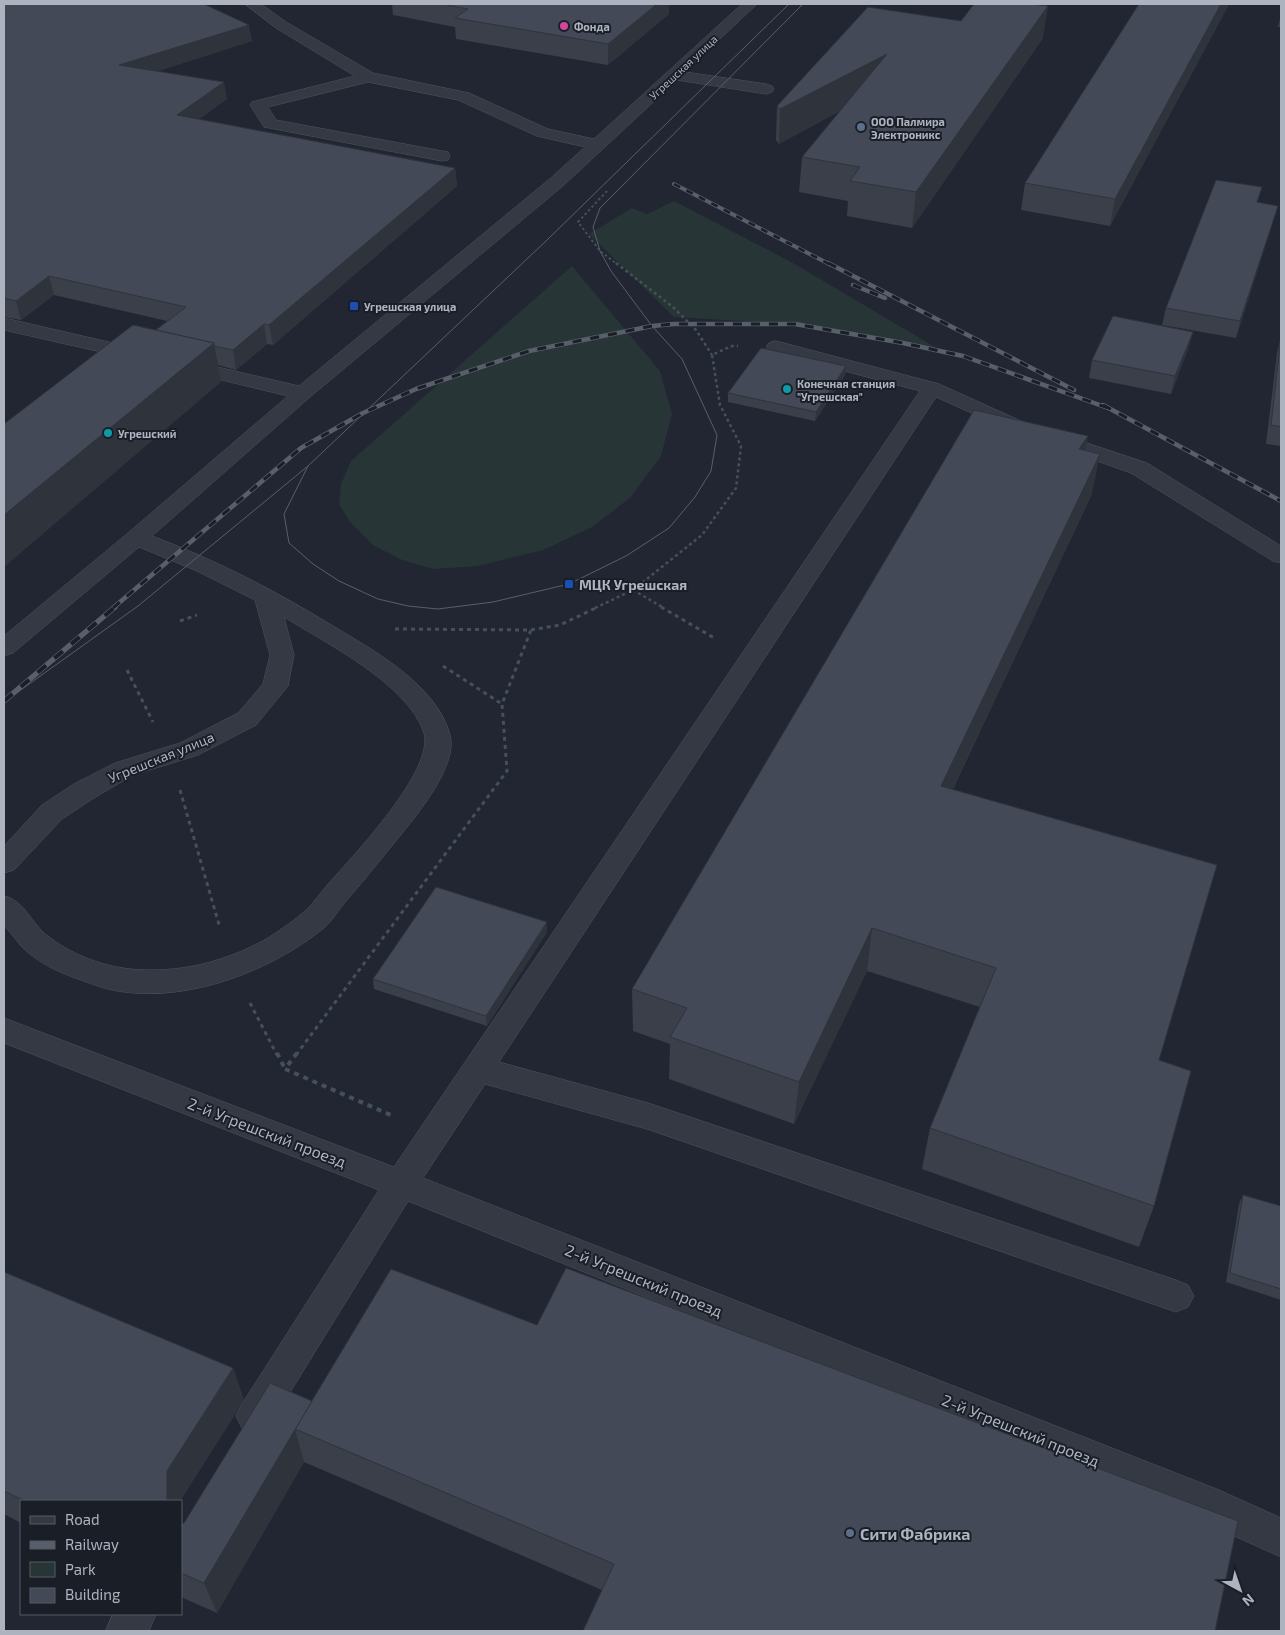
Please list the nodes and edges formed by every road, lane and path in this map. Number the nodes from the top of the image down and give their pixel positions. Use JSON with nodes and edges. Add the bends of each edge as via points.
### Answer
{"nodes":[{"id":1,"x":252,"y":4,"type":"edge"},
{"id":2,"x":750,"y":4,"type":"edge"},
{"id":3,"x":675,"y":75,"type":"junction"},
{"id":4,"x":368,"y":77,"type":"junction"},
{"id":5,"x":766,"y":89,"type":"dead end"},
{"id":6,"x":599,"y":145,"type":"junction"},
{"id":7,"x":442,"y":156,"type":"dead end"},
{"id":8,"x":606,"y":191,"type":"dead end"},
{"id":9,"x":4,"y":324,"type":"edge"},
{"id":10,"x":776,"y":347,"type":"joint"},
{"id":11,"x":712,"y":355,"type":"junction"},
{"id":12,"x":932,"y":388,"type":"junction"},
{"id":13,"x":303,"y":393,"type":"junction"},
{"id":14,"x":136,"y":538,"type":"junction"},
{"id":15,"x":1281,"y":556,"type":"edge"},
{"id":16,"x":633,"y":590,"type":"junction"},
{"id":17,"x":266,"y":596,"type":"junction"},
{"id":18,"x":197,"y":615,"type":"dead end"},
{"id":19,"x":682,"y":619,"type":"dead end"},
{"id":20,"x":180,"y":621,"type":"dead end"},
{"id":21,"x":388,"y":629,"type":"dead end"},
{"id":22,"x":531,"y":630,"type":"junction"},
{"id":23,"x":4,"y":648,"type":"edge"},
{"id":24,"x":127,"y":670,"type":"dead end"},
{"id":25,"x":170,"y":755,"type":"junction"},
{"id":26,"x":4,"y":864,"type":"edge"},
{"id":27,"x":4,"y":906,"type":"edge"},
{"id":28,"x":231,"y":967,"type":"junction"},
{"id":29,"x":4,"y":1030,"type":"edge"},
{"id":30,"x":285,"y":1069,"type":"junction"},
{"id":31,"x":478,"y":1070,"type":"junction"},
{"id":32,"x":435,"y":1134,"type":"junction"},
{"id":33,"x":401,"y":1184,"type":"junction"},
{"id":34,"x":1176,"y":1296,"type":"dead end"},
{"id":35,"x":236,"y":1448,"type":"edge"},
{"id":36,"x":1281,"y":1538,"type":"edge"},
{"id":37,"x":135,"y":1615,"type":"edge"},
{"id":38,"x":126,"y":1631,"type":"edge"}],
"edges":[{"from":1,"to":4,"type":"street"},
{"from":2,"to":3,"type":"street","name":"Угрешская улица"},
{"from":3,"to":5,"type":"street"},
{"from":3,"to":6,"type":"street","name":"Угрешская улица"},
{"from":4,"to":6,"type":"street","via":[[463,96],[543,133]]},
{"from":4,"to":7,"type":"street","via":[[258,106],[270,124]]},
{"from":6,"to":13,"type":"street","name":"Угрешская улица"},
{"from":8,"to":11,"type":"path","via":[[578,222],[600,251],[674,307],[696,330]]},
{"from":9,"to":13,"type":"street"},
{"from":10,"to":11,"type":"path","via":[[732,346]]},
{"from":10,"to":12,"type":"street"},
{"from":11,"to":16,"type":"path","via":[[720,405],[741,446],[736,488],[702,535]]},
{"from":12,"to":15,"type":"street","via":[[1014,425],[1139,468]]},
{"from":12,"to":31,"type":"street"},
{"from":13,"to":14,"type":"street","name":"Угрешская улица"},
{"from":14,"to":17,"type":"street","via":[[217,570]]},
{"from":14,"to":23,"type":"street","name":"Угрешская улица"},
{"from":16,"to":19,"type":"path"},
{"from":16,"to":22,"type":"path","via":[[560,625]]},
{"from":17,"to":25,"type":"street","name":"Угрешская улица","via":[[282,655],[274,686],[247,720]]},
{"from":17,"to":28,"type":"street","via":[[359,653],[406,687],[428,715],[438,738],[432,767],[402,815],[315,920],[270,951]]},
{"from":18,"to":20,"type":"path"},
{"from":21,"to":22,"type":"path"},
{"from":22,"to":30,"type":"path","via":[[502,704],[507,771]]},
{"from":24,"to":25,"type":"path"},
{"from":25,"to":26,"type":"street","name":"Угрешская улица","via":[[124,769],[52,812]]},
{"from":25,"to":28,"type":"path"},
{"from":27,"to":28,"type":"street","via":[[47,953],[93,975],[148,983],[215,974]]},
{"from":28,"to":30,"type":"path"},
{"from":29,"to":33,"type":"street","name":"2-й Угрешский проезд"},
{"from":30,"to":32,"type":"path"},
{"from":31,"to":32,"type":"street"},
{"from":31,"to":34,"type":"street","via":[[648,1116]]},
{"from":32,"to":33,"type":"street"},
{"from":33,"to":35,"type":"street"},
{"from":33,"to":36,"type":"street","name":"2-й Угрешский проезд","via":[[1205,1503]]},
{"from":37,"to":38,"type":"street"}]}
